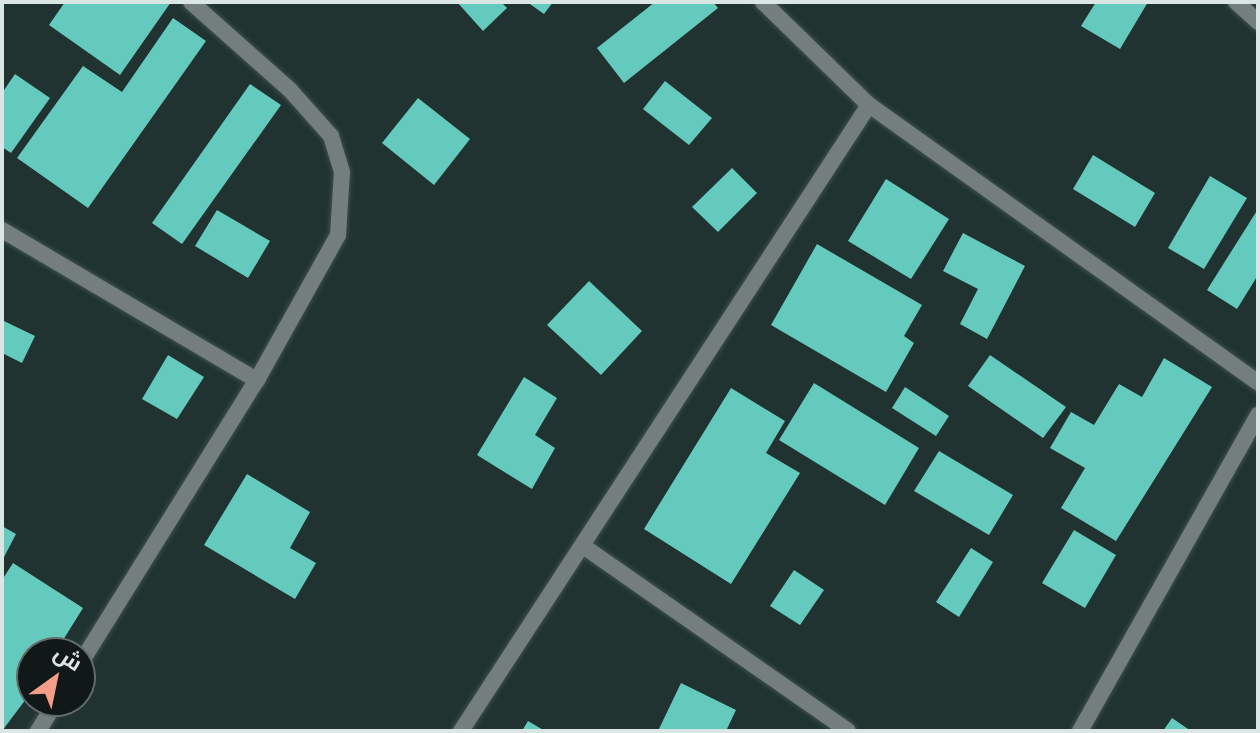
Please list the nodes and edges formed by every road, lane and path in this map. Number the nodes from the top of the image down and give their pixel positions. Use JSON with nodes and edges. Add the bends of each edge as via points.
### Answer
{"nodes":[{"id":1,"x":191,"y":2,"type":"edge"},
{"id":2,"x":763,"y":2,"type":"edge"},
{"id":3,"x":1236,"y":2,"type":"edge"},
{"id":4,"x":1258,"y":22,"type":"edge"},
{"id":5,"x":869,"y":105,"type":"junction"},
{"id":6,"x":2,"y":230,"type":"edge"},
{"id":7,"x":257,"y":380,"type":"junction"},
{"id":8,"x":1258,"y":382,"type":"edge"},
{"id":9,"x":1258,"y":415,"type":"edge"},
{"id":10,"x":583,"y":546,"type":"junction"},
{"id":11,"x":96,"y":638,"type":"edge"},
{"id":12,"x":461,"y":731,"type":"edge"},
{"id":13,"x":848,"y":731,"type":"edge"},
{"id":14,"x":1080,"y":731,"type":"edge"}],
"edges":[{"from":1,"to":7,"type":"street","via":[[301,101],[331,136],[342,172],[338,235]]},
{"from":2,"to":5,"type":"street"},
{"from":3,"to":4,"type":"street"},
{"from":5,"to":8,"type":"street"},
{"from":5,"to":10,"type":"street","via":[[633,461]]},
{"from":6,"to":7,"type":"street"},
{"from":7,"to":11,"type":"street"},
{"from":9,"to":14,"type":"street"},
{"from":10,"to":12,"type":"street"},
{"from":10,"to":13,"type":"street"}]}
